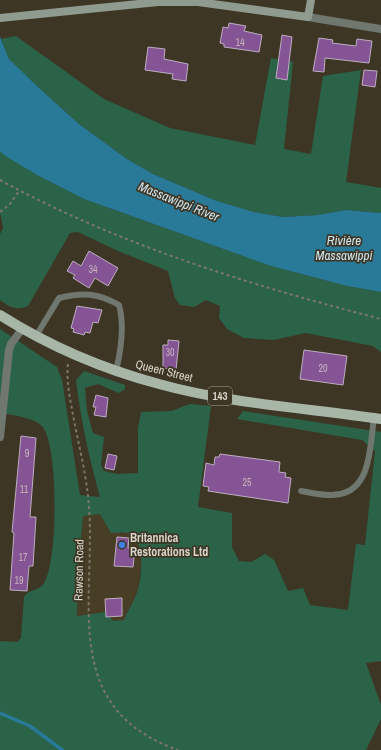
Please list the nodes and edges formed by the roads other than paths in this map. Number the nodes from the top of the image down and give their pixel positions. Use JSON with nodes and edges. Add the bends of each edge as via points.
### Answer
{"nodes":[{"id":1,"x":311,"y":0,"type":"edge"},
{"id":2,"x":308,"y":17,"type":"junction"},
{"id":3,"x":0,"y":18,"type":"edge"},
{"id":4,"x":381,"y":28,"type":"edge"},
{"id":5,"x":0,"y":316,"type":"edge"},
{"id":6,"x":22,"y":329,"type":"junction"},
{"id":7,"x":36,"y":336,"type":"junction"},
{"id":8,"x":116,"y":371,"type":"junction"},
{"id":9,"x":377,"y":418,"type":"edge"},
{"id":10,"x":0,"y":437,"type":"edge"},
{"id":11,"x":300,"y":491,"type":"dead end"}],
"edges":[{"from":1,"to":2,"type":"street"},
{"from":2,"to":3,"type":"street","via":[[198,2],[158,2]]},
{"from":2,"to":4,"type":"street"},
{"from":5,"to":6,"type":"main road","name":"Queen Street","number":"143"},
{"from":6,"to":7,"type":"main road","name":"Queen Street","number":"143"},
{"from":6,"to":10,"type":"street","via":[[9,350]]},
{"from":7,"to":8,"type":"main road","name":"Queen Street","number":"143"},
{"from":7,"to":8,"type":"lane","via":[[59,298],[76,294],[103,296],[119,305],[123,317]]},
{"from":8,"to":9,"type":"main road","name":"Queen Street","number":"143","via":[[160,385],[200,393]]},
{"from":9,"to":11,"type":"lane","via":[[366,470],[355,487],[334,495]]}]}
